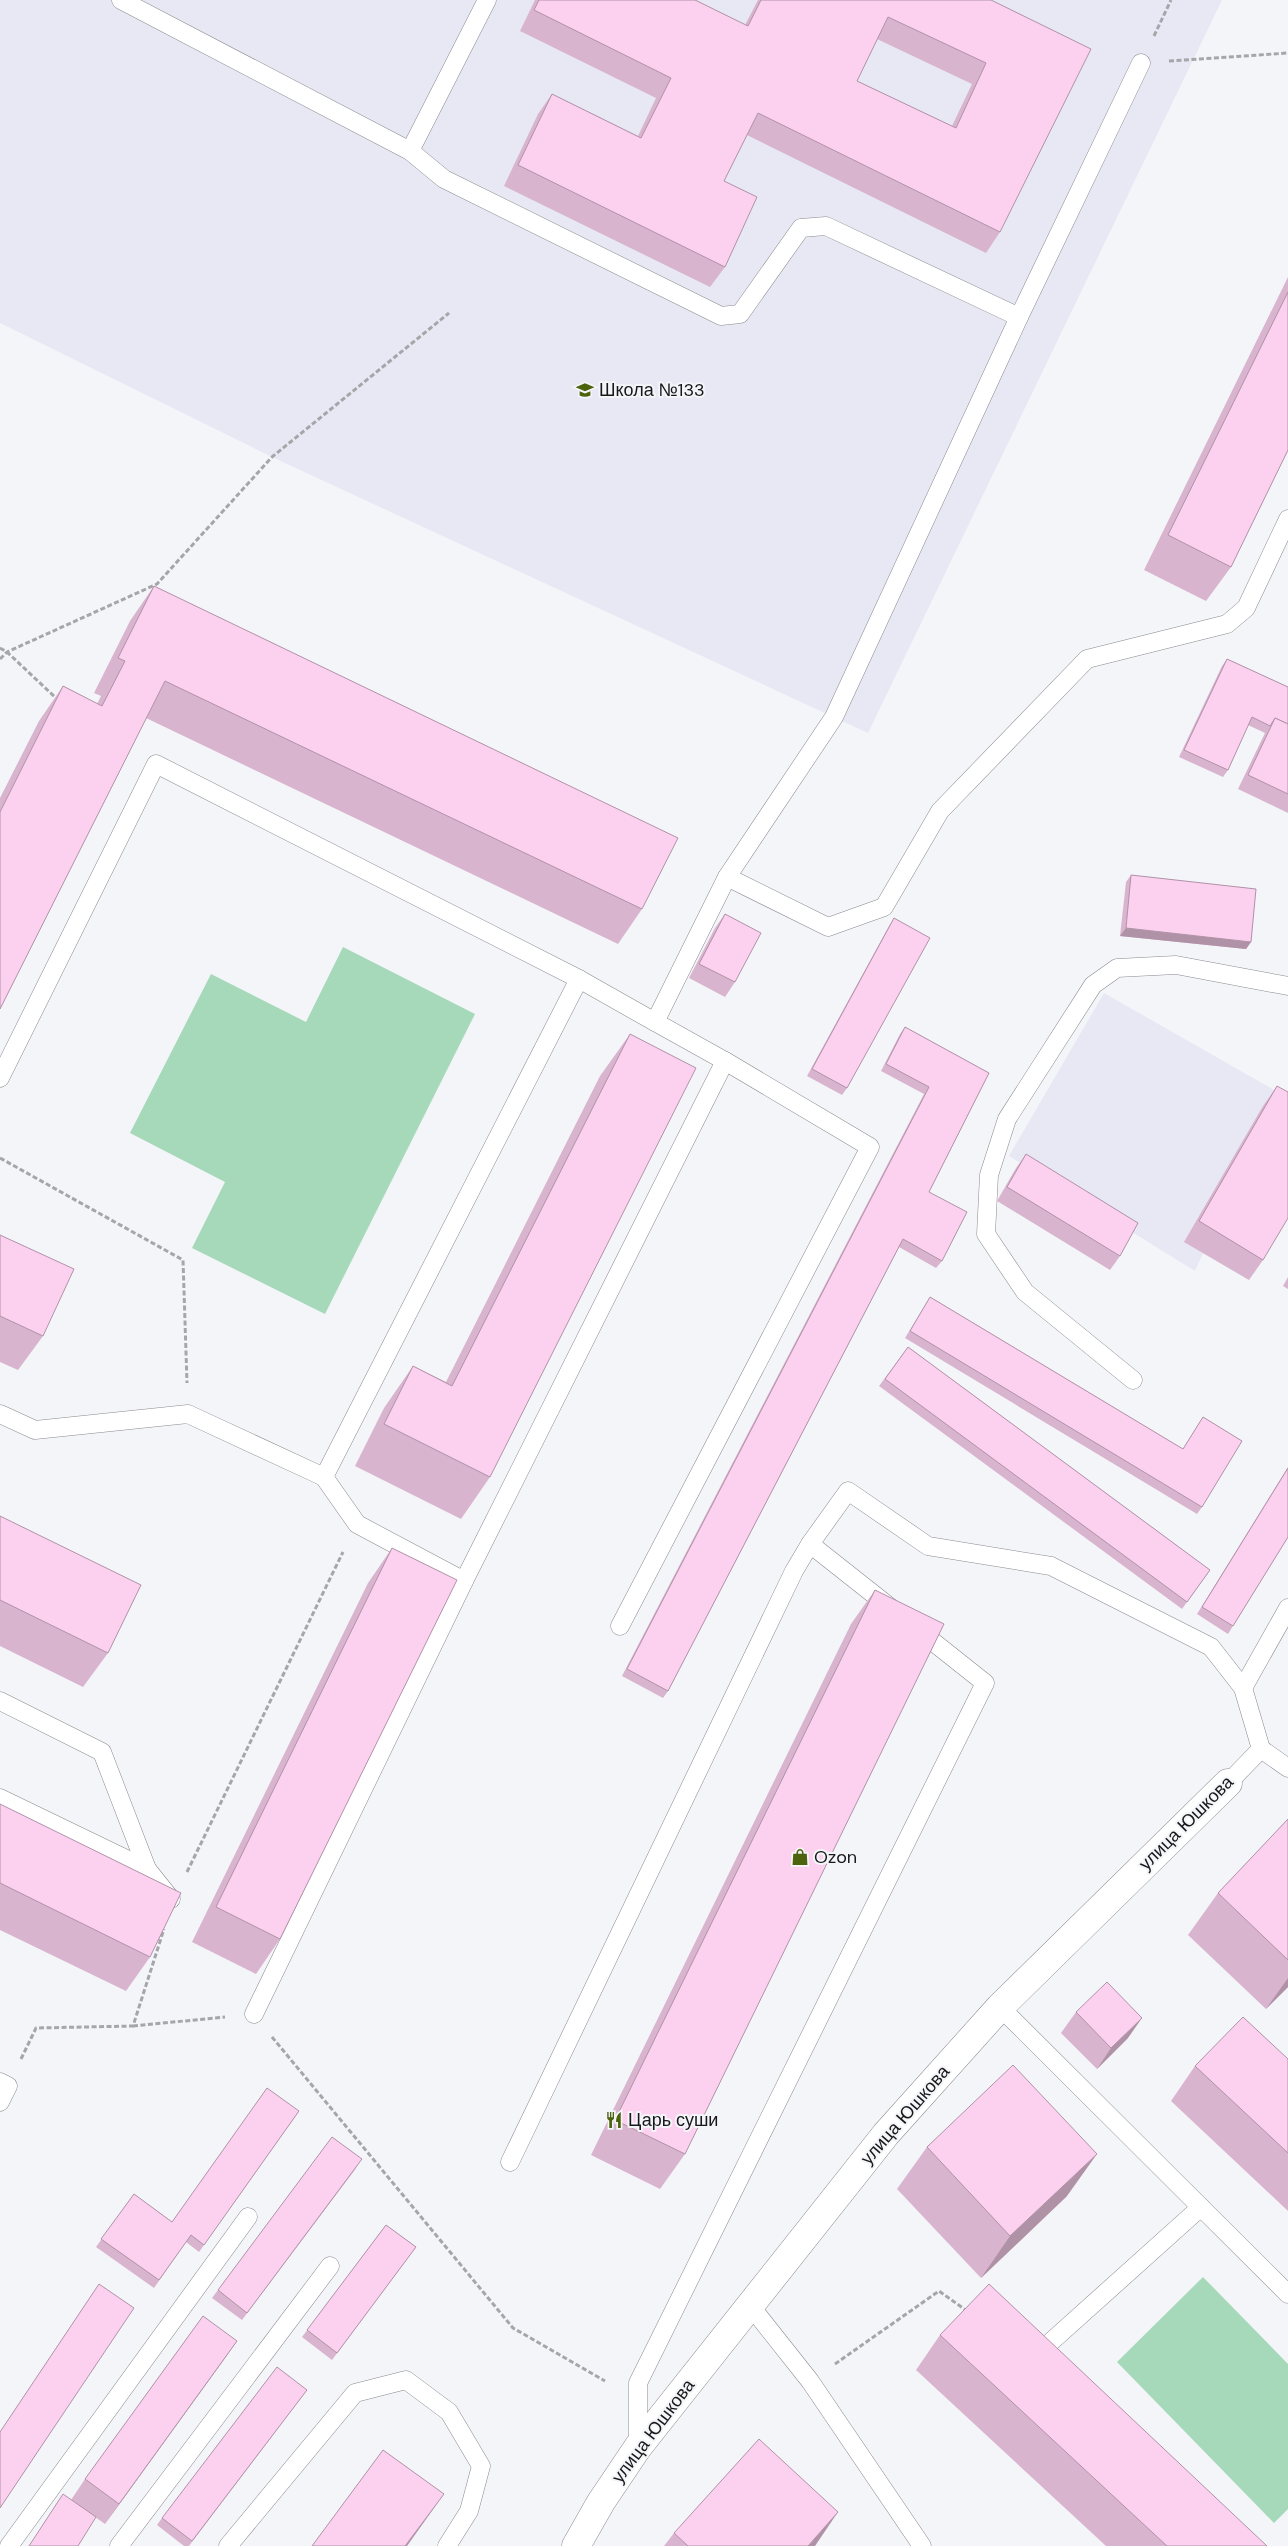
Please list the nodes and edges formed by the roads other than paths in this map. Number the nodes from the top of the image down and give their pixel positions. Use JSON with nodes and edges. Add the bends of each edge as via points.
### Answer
{"nodes":[{"id":1,"x":121,"y":0,"type":"edge"},
{"id":2,"x":487,"y":0,"type":"edge"},
{"id":3,"x":1141,"y":63,"type":"road end"},
{"id":4,"x":410,"y":151,"type":"junction"},
{"id":5,"x":1019,"y":317,"type":"junction"},
{"id":6,"x":1288,"y":519,"type":"edge"},
{"id":7,"x":727,"y":877,"type":"junction"},
{"id":8,"x":579,"y":979,"type":"junction"},
{"id":9,"x":1288,"y":986,"type":"edge"},
{"id":10,"x":655,"y":1022,"type":"junction"},
{"id":11,"x":725,"y":1061,"type":"junction"},
{"id":12,"x":0,"y":1078,"type":"edge"},
{"id":13,"x":1134,"y":1380,"type":"dead end"},
{"id":14,"x":0,"y":1414,"type":"edge"},
{"id":15,"x":324,"y":1477,"type":"junction"},
{"id":16,"x":810,"y":1544,"type":"junction"},
{"id":17,"x":464,"y":1581,"type":"junction"},
{"id":18,"x":1288,"y":1608,"type":"edge"},
{"id":19,"x":620,"y":1626,"type":"dead end"},
{"id":20,"x":1243,"y":1688,"type":"junction"},
{"id":21,"x":0,"y":1701,"type":"edge"},
{"id":22,"x":1261,"y":1749,"type":"junction"},
{"id":23,"x":1288,"y":1768,"type":"edge"},
{"id":24,"x":1228,"y":1783,"type":"joint"},
{"id":25,"x":0,"y":1798,"type":"edge"},
{"id":26,"x":148,"y":1869,"type":"junction"},
{"id":27,"x":173,"y":1902,"type":"edge"},
{"id":28,"x":1000,"y":2007,"type":"junction"},
{"id":29,"x":254,"y":2014,"type":"road end"},
{"id":30,"x":4,"y":2084,"type":"edge"},
{"id":31,"x":0,"y":2102,"type":"edge"},
{"id":32,"x":510,"y":2162,"type":"dead end"},
{"id":33,"x":1201,"y":2207,"type":"junction"},
{"id":34,"x":248,"y":2217,"type":"dead end"},
{"id":35,"x":330,"y":2266,"type":"dead end"},
{"id":36,"x":1288,"y":2294,"type":"edge"},
{"id":37,"x":749,"y":2304,"type":"junction"},
{"id":38,"x":1046,"y":2372,"type":"edge"},
{"id":39,"x":638,"y":2447,"type":"junction"},
{"id":40,"x":9,"y":2546,"type":"edge"},
{"id":41,"x":119,"y":2546,"type":"edge"},
{"id":42,"x":228,"y":2546,"type":"edge"},
{"id":43,"x":447,"y":2546,"type":"edge"},
{"id":44,"x":576,"y":2546,"type":"edge"},
{"id":45,"x":922,"y":2546,"type":"edge"}],
"edges":[{"from":1,"to":4,"type":"lane"},
{"from":2,"to":4,"type":"lane"},
{"from":3,"to":5,"type":"lane"},
{"from":4,"to":5,"type":"lane","via":[[444,179],[721,316],[740,314],[801,228],[826,226]]},
{"from":5,"to":7,"type":"lane","via":[[834,717]]},
{"from":6,"to":7,"type":"lane","via":[[1246,608],[1227,624],[1087,660],[940,811],[884,907],[828,927]]},
{"from":7,"to":10,"type":"lane"},
{"from":8,"to":10,"type":"lane"},
{"from":8,"to":12,"type":"lane","via":[[156,764]]},
{"from":8,"to":15,"type":"lane"},
{"from":9,"to":13,"type":"lane","via":[[1176,965],[1116,968],[1093,985],[1007,1119],[989,1175],[986,1234],[1025,1292]]},
{"from":10,"to":11,"type":"lane"},
{"from":11,"to":17,"type":"lane"},
{"from":11,"to":19,"type":"lane","via":[[870,1147]]},
{"from":14,"to":15,"type":"lane","via":[[35,1430],[188,1414]]},
{"from":15,"to":17,"type":"lane","via":[[357,1524]]},
{"from":16,"to":20,"type":"lane","via":[[848,1491],[928,1546],[1051,1566],[1211,1646]]},
{"from":16,"to":32,"type":"lane","via":[[794,1571]]},
{"from":16,"to":39,"type":"lane","via":[[985,1683],[638,2383]]},
{"from":17,"to":29,"type":"lane"},
{"from":18,"to":20,"type":"lane"},
{"from":20,"to":22,"type":"lane"},
{"from":21,"to":26,"type":"lane","via":[[102,1752]]},
{"from":22,"to":23,"type":"lane"},
{"from":22,"to":24,"type":"lane","name":"улица Юшкова"},
{"from":24,"to":28,"type":"street","name":"улица Юшкова"},
{"from":25,"to":26,"type":"lane"},
{"from":26,"to":27,"type":"lane"},
{"from":28,"to":33,"type":"lane"},
{"from":28,"to":37,"type":"street","name":"улица Юшкова","via":[[886,2134]]},
{"from":30,"to":31,"type":"lane"},
{"from":33,"to":36,"type":"lane"},
{"from":33,"to":38,"type":"lane","via":[[1032,2359]]},
{"from":34,"to":40,"type":"lane"},
{"from":35,"to":41,"type":"lane"},
{"from":37,"to":39,"type":"street","name":"улица Юшкова"},
{"from":37,"to":45,"type":"lane","via":[[810,2381]]},
{"from":39,"to":44,"type":"street","name":"улица Юшкова"},
{"from":42,"to":43,"type":"lane","via":[[355,2393],[406,2380],[449,2412],[481,2466],[468,2511]]}]}
